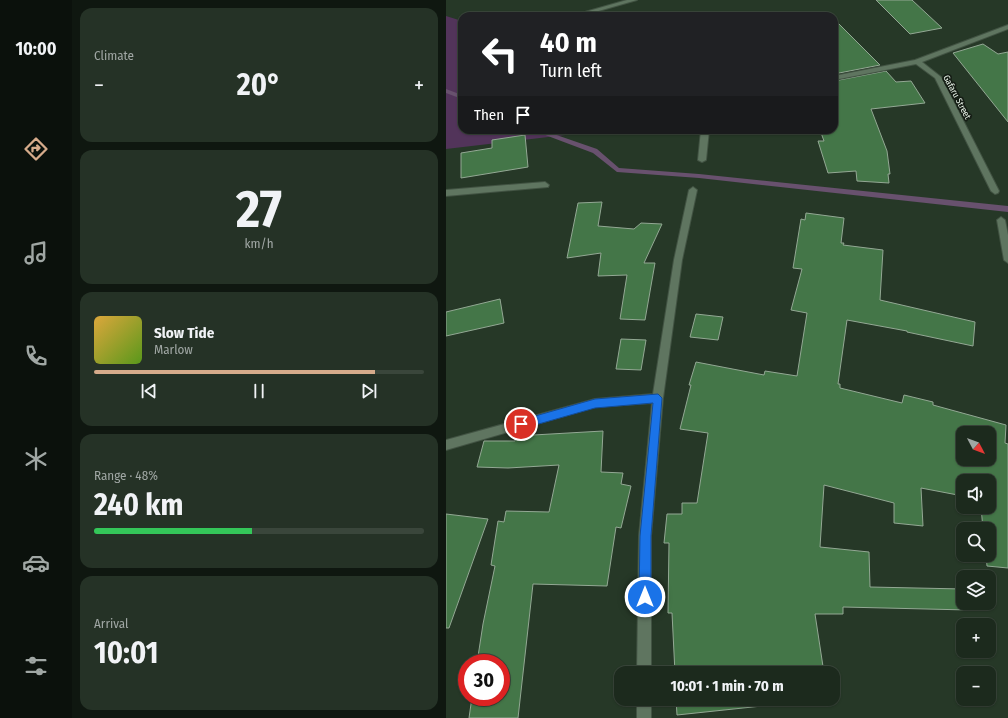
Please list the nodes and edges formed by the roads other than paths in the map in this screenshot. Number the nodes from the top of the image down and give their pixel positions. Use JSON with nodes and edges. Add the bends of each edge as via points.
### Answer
{"nodes":[{"id":1,"x":634,"y":0,"type":"edge"},
{"id":2,"x":589,"y":12,"type":"edge"},
{"id":3,"x":1008,"y":27,"type":"edge"},
{"id":4,"x":917,"y":62,"type":"junction"},
{"id":5,"x":838,"y":77,"type":"edge"},
{"id":6,"x":705,"y":134,"type":"edge"},
{"id":7,"x":702,"y":160,"type":"dead end"},
{"id":8,"x":545,"y":185,"type":"dead end"},
{"id":9,"x":693,"y":190,"type":"dead end"},
{"id":10,"x":995,"y":191,"type":"dead end"},
{"id":11,"x":446,"y":193,"type":"edge"},
{"id":12,"x":1001,"y":220,"type":"dead end"},
{"id":13,"x":1008,"y":260,"type":"edge"},
{"id":14,"x":658,"y":398,"type":"junction"},
{"id":15,"x":446,"y":445,"type":"edge"},
{"id":16,"x":644,"y":666,"type":"edge"},
{"id":17,"x":644,"y":706,"type":"edge"},
{"id":18,"x":644,"y":718,"type":"edge"}],
"edges":[{"from":1,"to":2,"type":"street"},
{"from":3,"to":4,"type":"street"},
{"from":4,"to":5,"type":"street"},
{"from":4,"to":10,"type":"street","name":"Gafaru Street","via":[[938,77]]},
{"from":6,"to":7,"type":"street"},
{"from":8,"to":11,"type":"street"},
{"from":9,"to":14,"type":"street","via":[[678,260]]},
{"from":12,"to":13,"type":"street"},
{"from":14,"to":15,"type":"street","via":[[595,404]]},
{"from":14,"to":16,"type":"street","via":[[645,536]]},
{"from":17,"to":18,"type":"street"}]}
